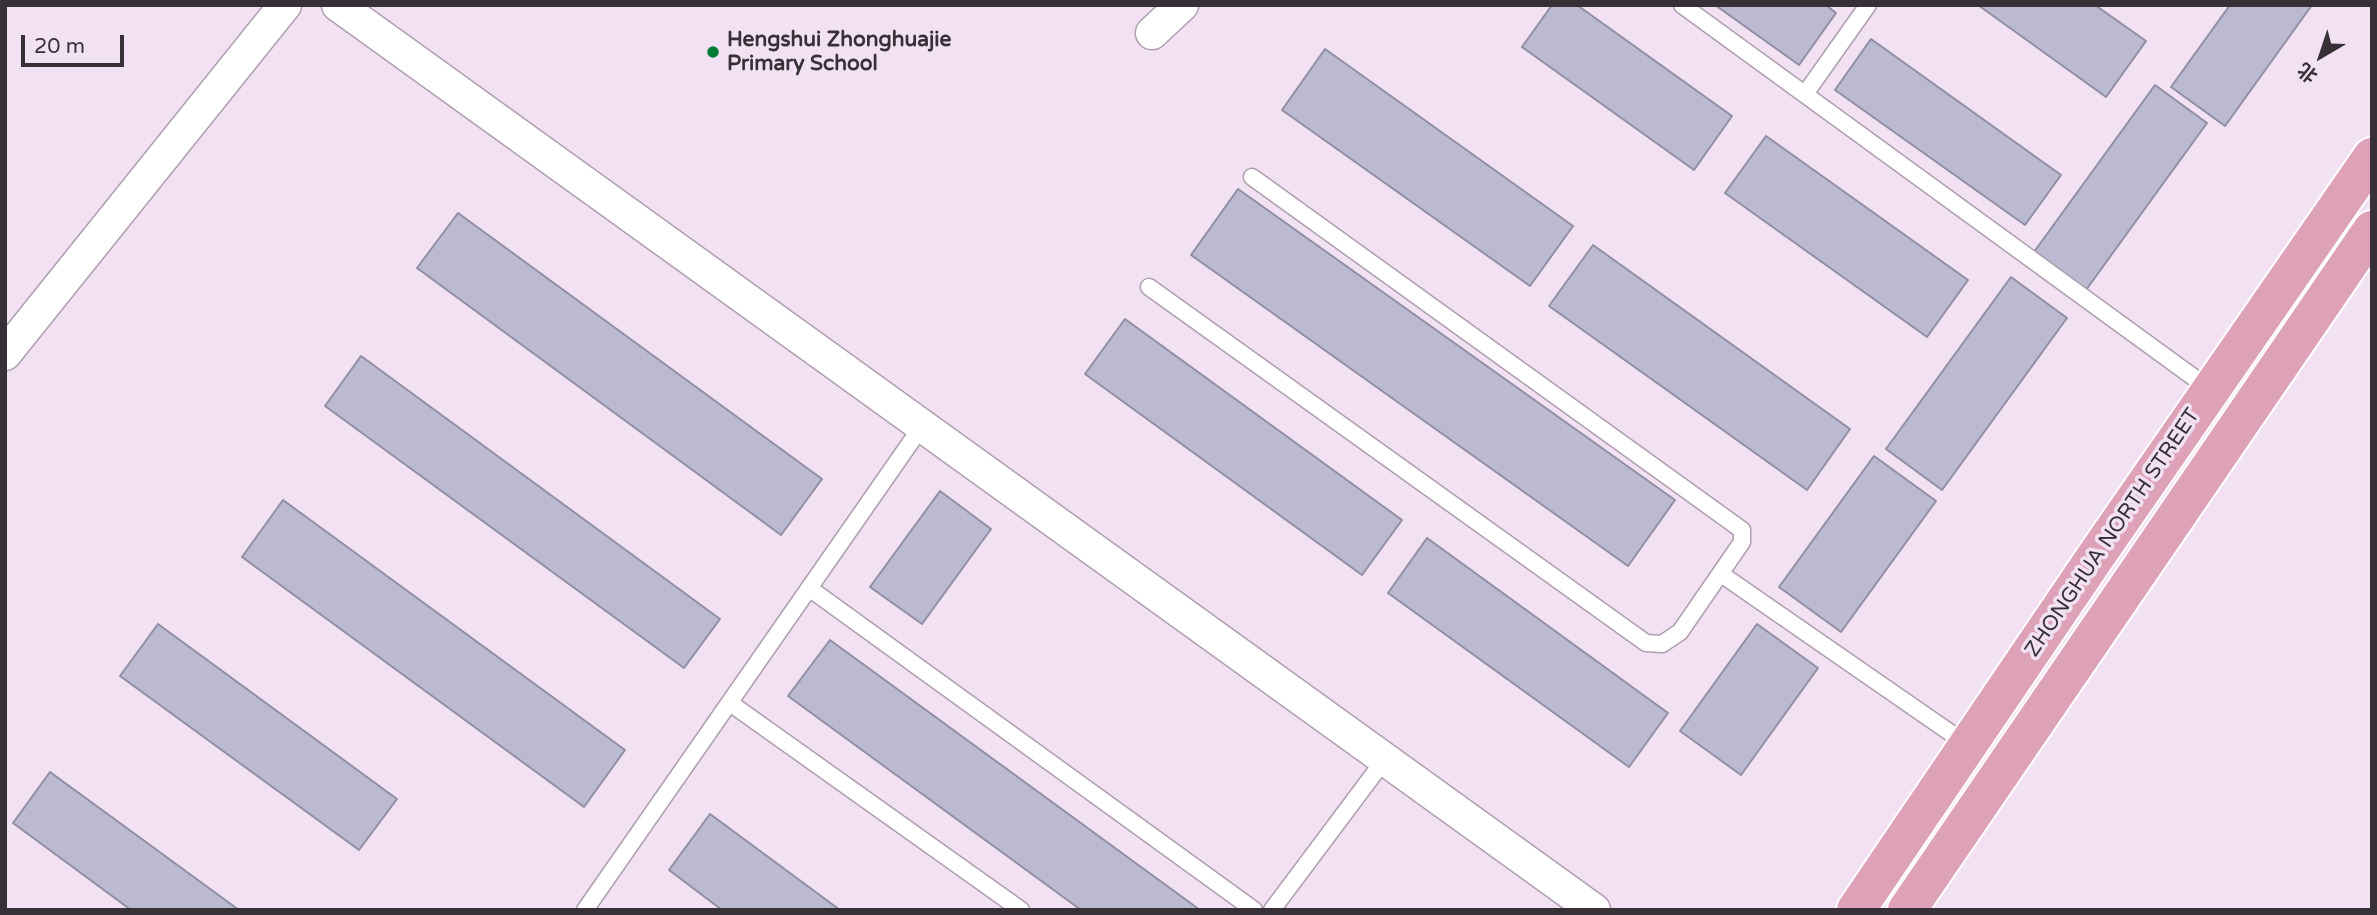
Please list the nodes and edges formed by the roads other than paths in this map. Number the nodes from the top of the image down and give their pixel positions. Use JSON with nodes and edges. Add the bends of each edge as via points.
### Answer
{"nodes":[{"id":1,"x":285,"y":5,"type":"edge"},
{"id":2,"x":338,"y":5,"type":"edge"},
{"id":3,"x":1182,"y":5,"type":"edge"},
{"id":4,"x":1682,"y":5,"type":"edge"},
{"id":5,"x":1868,"y":5,"type":"edge"},
{"id":6,"x":1152,"y":33,"type":"dead end"},
{"id":7,"x":1805,"y":94,"type":"junction"},
{"id":8,"x":2372,"y":157,"type":"edge"},
{"id":9,"x":1252,"y":177,"type":"dead end"},
{"id":10,"x":2372,"y":230,"type":"edge"},
{"id":11,"x":1149,"y":287,"type":"dead end"},
{"id":12,"x":5,"y":354,"type":"edge"},
{"id":13,"x":2211,"y":390,"type":"junction"},
{"id":14,"x":922,"y":426,"type":"junction"},
{"id":15,"x":1721,"y":574,"type":"junction"},
{"id":16,"x":809,"y":589,"type":"junction"},
{"id":17,"x":730,"y":703,"type":"junction"},
{"id":18,"x":1968,"y":745,"type":"junction"},
{"id":19,"x":1385,"y":759,"type":"junction"},
{"id":20,"x":585,"y":910,"type":"edge"},
{"id":21,"x":1020,"y":910,"type":"edge"},
{"id":22,"x":1254,"y":910,"type":"edge"},
{"id":23,"x":1272,"y":910,"type":"edge"},
{"id":24,"x":1594,"y":910,"type":"edge"},
{"id":25,"x":1856,"y":910,"type":"edge"},
{"id":26,"x":1907,"y":910,"type":"edge"}],
"edges":[{"from":1,"to":12,"type":"street"},
{"from":2,"to":14,"type":"street"},
{"from":3,"to":6,"type":"street"},
{"from":4,"to":7,"type":"lane"},
{"from":5,"to":7,"type":"lane"},
{"from":7,"to":13,"type":"lane"},
{"from":8,"to":13,"type":"main road","name":"ZHONGHUA NORTH STREET"},
{"from":9,"to":15,"type":"lane","via":[[1742,530],[1742,542]]},
{"from":10,"to":26,"type":"main road","name":"ZHONGHUA NORTH STREET"},
{"from":11,"to":15,"type":"lane","via":[[1646,643],[1662,644],[1680,632]]},
{"from":13,"to":18,"type":"main road","name":"ZHONGHUA NORTH STREET"},
{"from":14,"to":16,"type":"lane"},
{"from":14,"to":19,"type":"street"},
{"from":15,"to":18,"type":"lane"},
{"from":16,"to":17,"type":"lane"},
{"from":16,"to":22,"type":"lane"},
{"from":17,"to":20,"type":"lane"},
{"from":17,"to":21,"type":"lane"},
{"from":18,"to":25,"type":"main road","name":"ZHONGHUA NORTH STREET"},
{"from":19,"to":23,"type":"lane"},
{"from":19,"to":24,"type":"street"}]}
